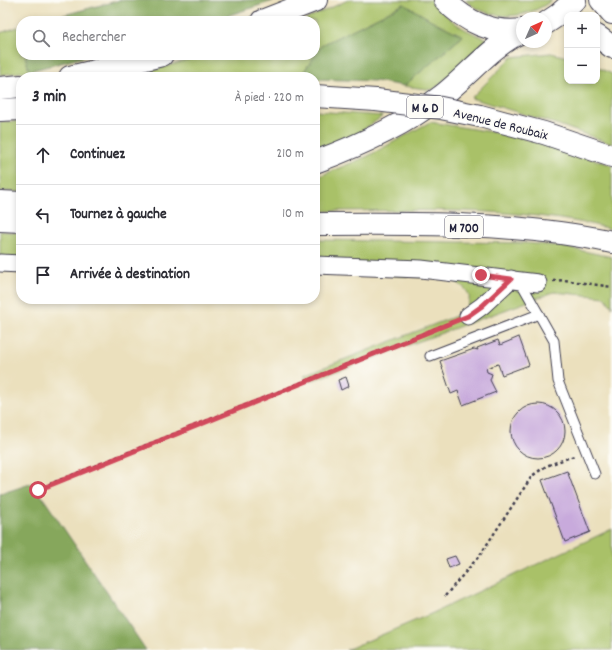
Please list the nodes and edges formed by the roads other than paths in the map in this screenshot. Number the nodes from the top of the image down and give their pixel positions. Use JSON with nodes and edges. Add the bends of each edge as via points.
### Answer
{"nodes":[{"id":1,"x":316,"y":0,"type":"edge"},
{"id":2,"x":446,"y":0,"type":"edge"},
{"id":3,"x":574,"y":0,"type":"edge"},
{"id":4,"x":601,"y":0,"type":"edge"},
{"id":5,"x":612,"y":13,"type":"edge"},
{"id":6,"x":275,"y":16,"type":"edge"},
{"id":7,"x":552,"y":19,"type":"edge"},
{"id":8,"x":552,"y":23,"type":"edge"},
{"id":9,"x":564,"y":24,"type":"edge"},
{"id":10,"x":516,"y":31,"type":"edge"},
{"id":11,"x":516,"y":34,"type":"edge"},
{"id":12,"x":600,"y":38,"type":"edge"},
{"id":13,"x":612,"y":47,"type":"edge"},
{"id":14,"x":141,"y":60,"type":"edge"},
{"id":15,"x":91,"y":72,"type":"edge"},
{"id":16,"x":16,"y":86,"type":"edge"},
{"id":17,"x":0,"y":88,"type":"edge"},
{"id":18,"x":320,"y":96,"type":"edge"},
{"id":19,"x":16,"y":109,"type":"edge"},
{"id":20,"x":0,"y":110,"type":"edge"},
{"id":21,"x":612,"y":156,"type":"edge"},
{"id":22,"x":320,"y":160,"type":"edge"},
{"id":23,"x":0,"y":202,"type":"edge"},
{"id":24,"x":16,"y":203,"type":"edge"},
{"id":25,"x":0,"y":220,"type":"edge"},
{"id":26,"x":16,"y":221,"type":"edge"},
{"id":27,"x":320,"y":224,"type":"edge"},
{"id":28,"x":612,"y":242,"type":"edge"},
{"id":29,"x":0,"y":263,"type":"edge"},
{"id":30,"x":16,"y":264,"type":"edge"},
{"id":31,"x":320,"y":265,"type":"edge"},
{"id":32,"x":515,"y":280,"type":"junction"},
{"id":33,"x":538,"y":283,"type":"road end"},
{"id":34,"x":538,"y":314,"type":"junction"},
{"id":35,"x":468,"y":316,"type":"road end"},
{"id":36,"x":430,"y":356,"type":"dead end"},
{"id":37,"x":595,"y":474,"type":"dead end"}],
"edges":[{"from":1,"to":6,"type":"main road"},
{"from":2,"to":10,"type":"main road","via":[[461,15],[482,26]]},
{"from":3,"to":7,"type":"main road"},
{"from":4,"to":5,"type":"main road"},
{"from":8,"to":9,"type":"main road"},
{"from":11,"to":22,"type":"main road","number":"M 6 D","via":[[506,40],[456,85],[417,113],[367,140]]},
{"from":12,"to":13,"type":"main road"},
{"from":14,"to":15,"type":"main road"},
{"from":16,"to":17,"type":"main road"},
{"from":18,"to":21,"type":"main road","name":"Avenue de Roubaix","bridge":true,"via":[[441,108],[544,133]]},
{"from":19,"to":20,"type":"main road"},
{"from":23,"to":24,"type":"main road"},
{"from":25,"to":26,"type":"main road"},
{"from":27,"to":28,"type":"main road","number":"M 700","via":[[500,228]]},
{"from":29,"to":30,"type":"street"},
{"from":31,"to":32,"type":"street","via":[[421,269]]},
{"from":32,"to":33,"type":"street"},
{"from":32,"to":34,"type":"lane"},
{"from":32,"to":35,"type":"street"},
{"from":34,"to":36,"type":"lane"},
{"from":34,"to":37,"type":"lane","via":[[554,340],[558,381]]}]}
